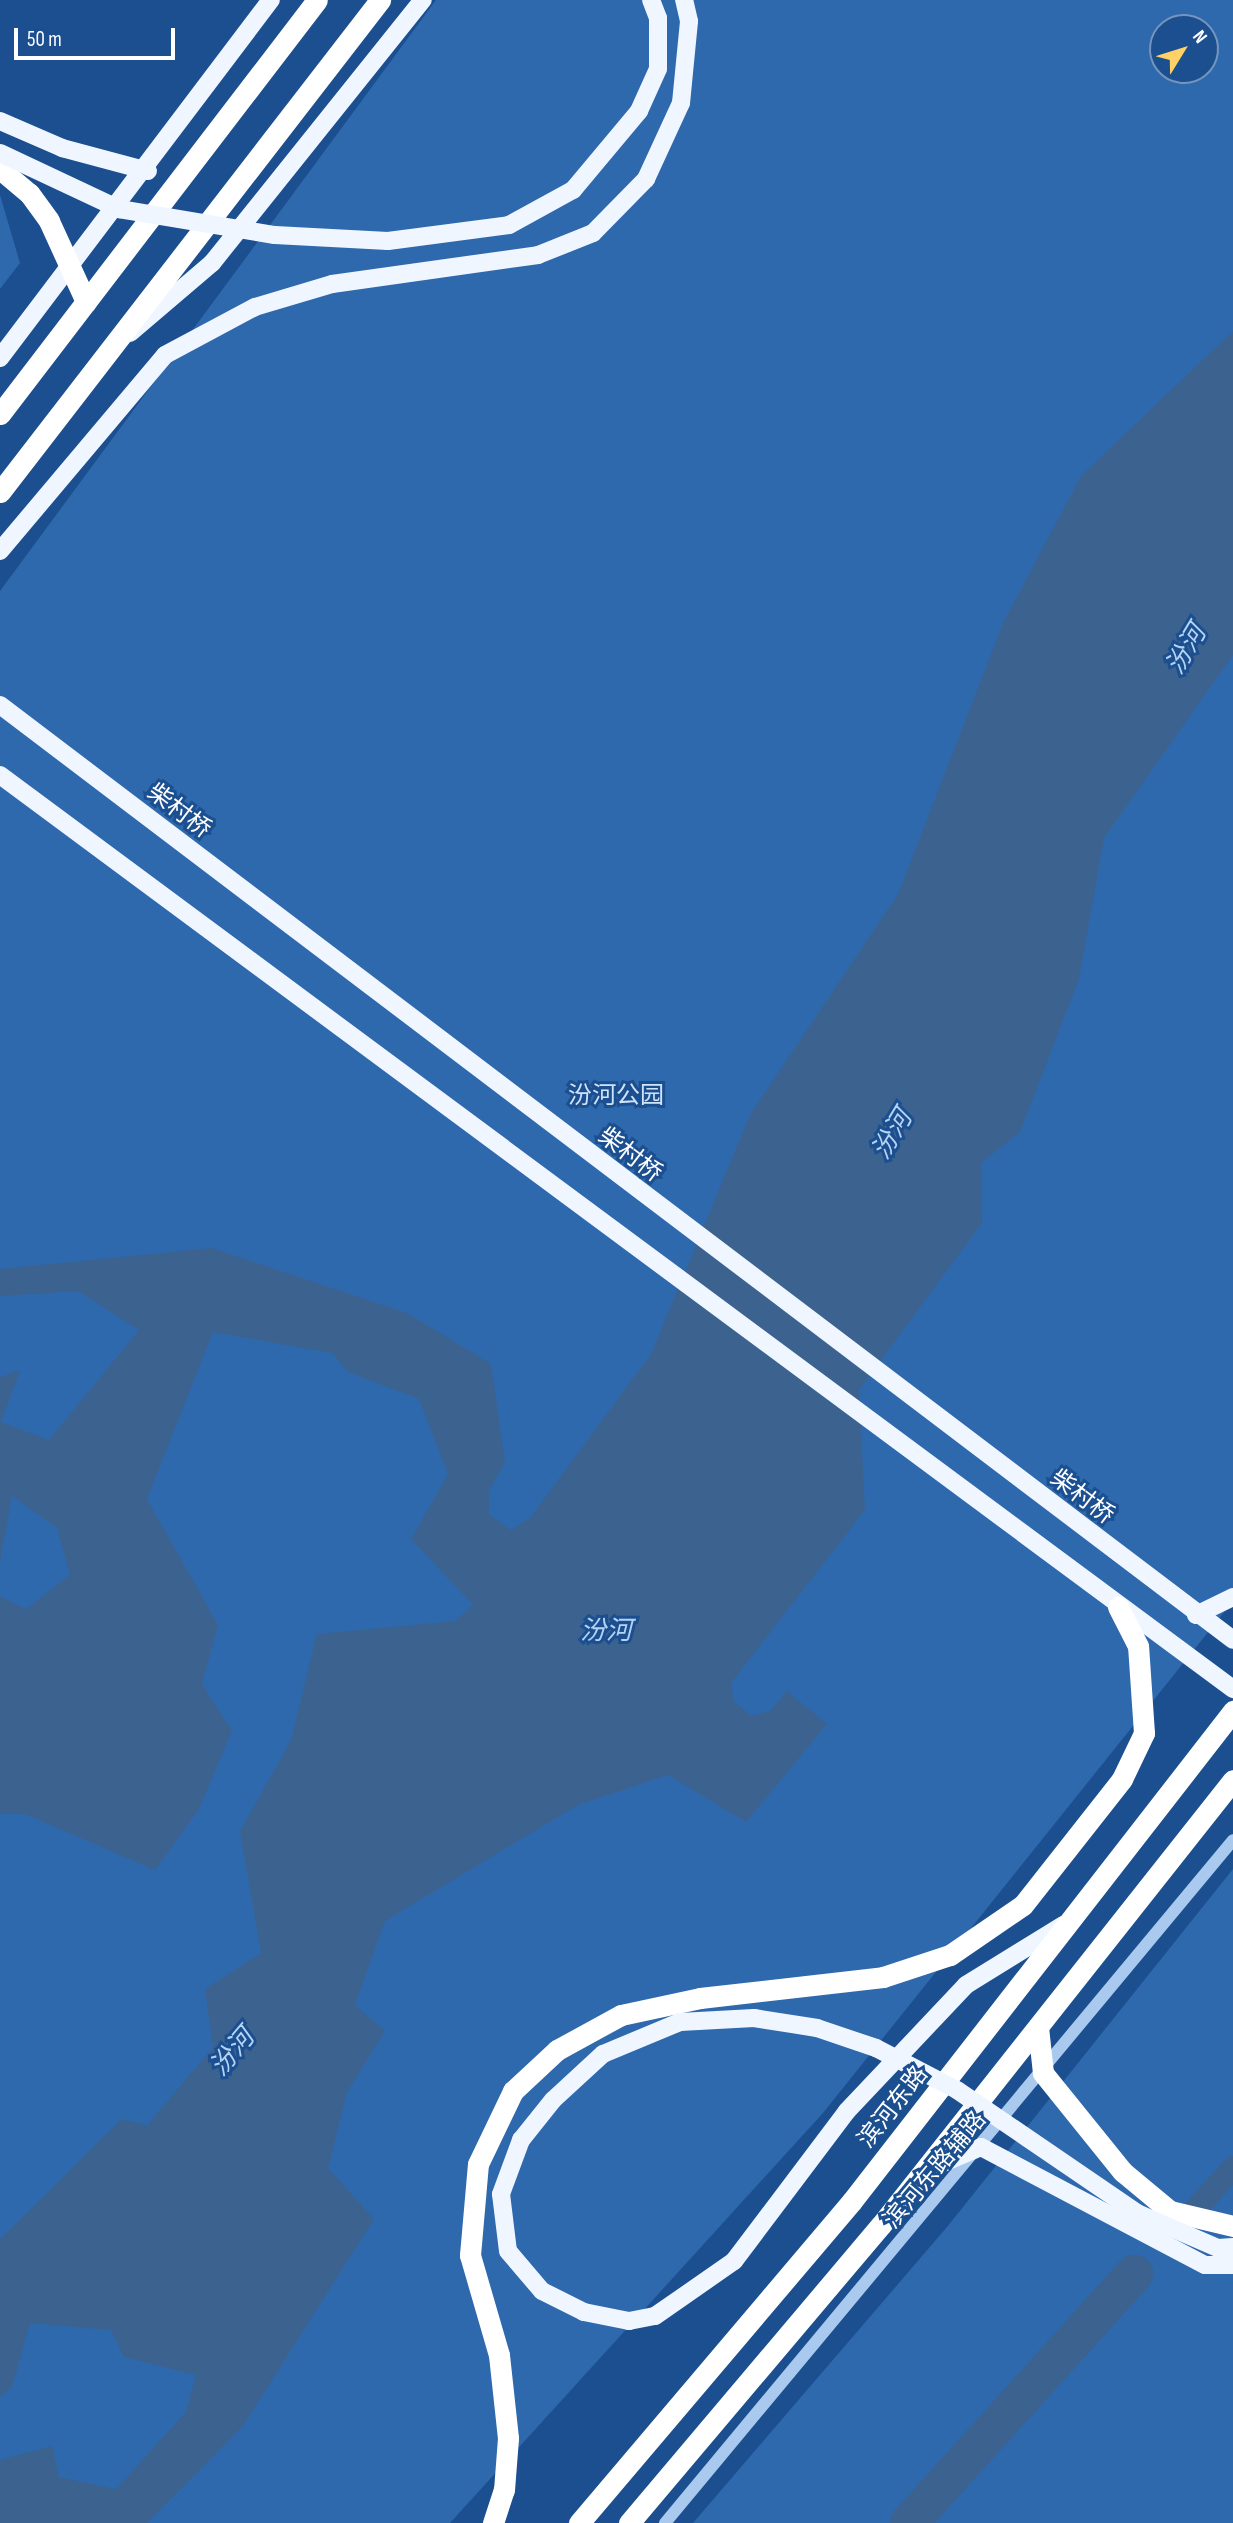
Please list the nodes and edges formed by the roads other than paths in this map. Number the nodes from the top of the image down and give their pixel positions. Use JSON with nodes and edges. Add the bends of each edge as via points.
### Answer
{"nodes":[{"id":1,"x":271,"y":0,"type":"edge"},
{"id":2,"x":317,"y":0,"type":"edge"},
{"id":3,"x":380,"y":0,"type":"edge"},
{"id":4,"x":423,"y":0,"type":"edge"},
{"id":5,"x":650,"y":0,"type":"edge"},
{"id":6,"x":684,"y":0,"type":"edge"},
{"id":7,"x":0,"y":121,"type":"edge"},
{"id":8,"x":0,"y":153,"type":"edge"},
{"id":9,"x":0,"y":169,"type":"edge"},
{"id":10,"x":148,"y":171,"type":"junction"},
{"id":11,"x":69,"y":270,"type":"junction"},
{"id":12,"x":86,"y":302,"type":"junction"},
{"id":13,"x":106,"y":354,"type":"junction"},
{"id":14,"x":0,"y":358,"type":"edge"},
{"id":15,"x":0,"y":414,"type":"edge"},
{"id":16,"x":0,"y":492,"type":"edge"},
{"id":17,"x":0,"y":551,"type":"edge"},
{"id":18,"x":0,"y":705,"type":"edge"},
{"id":19,"x":0,"y":775,"type":"edge"},
{"id":20,"x":1233,"y":1597,"type":"edge"},
{"id":21,"x":1118,"y":1606,"type":"junction"},
{"id":22,"x":1196,"y":1615,"type":"junction"},
{"id":23,"x":1233,"y":1640,"type":"edge"},
{"id":24,"x":1233,"y":1689,"type":"edge"},
{"id":25,"x":1233,"y":1711,"type":"edge"},
{"id":26,"x":1233,"y":1780,"type":"edge"},
{"id":27,"x":1233,"y":1840,"type":"edge"},
{"id":28,"x":1072,"y":1919,"type":"junction"},
{"id":29,"x":1038,"y":2027,"type":"junction"},
{"id":30,"x":1043,"y":2073,"type":"junction"},
{"id":31,"x":981,"y":2147,"type":"junction"},
{"id":32,"x":924,"y":2171,"type":"junction"},
{"id":33,"x":1233,"y":2226,"type":"edge"},
{"id":34,"x":1225,"y":2248,"type":"edge"},
{"id":35,"x":1233,"y":2265,"type":"edge"},
{"id":36,"x":493,"y":2523,"type":"edge"},
{"id":37,"x":579,"y":2523,"type":"edge"},
{"id":38,"x":629,"y":2523,"type":"edge"},
{"id":39,"x":665,"y":2523,"type":"edge"}],
"edges":[{"from":1,"to":10,"type":"main road"},
{"from":2,"to":12,"type":"highway"},
{"from":3,"to":13,"type":"highway"},
{"from":4,"to":13,"type":"main road","via":[[212,263]]},
{"from":5,"to":8,"type":"main road","bridge":true,"via":[[658,18],[658,69],[639,111],[573,190],[509,225],[388,241],[275,235],[119,209]]},
{"from":6,"to":17,"type":"main road","via":[[689,21],[681,103],[646,179],[593,233],[538,256],[332,284],[232,319],[164,355]]},
{"from":7,"to":10,"type":"main road","via":[[62,148]]},
{"from":9,"to":11,"type":"highway","via":[[29,193],[49,221]]},
{"from":10,"to":11,"type":"main road"},
{"from":11,"to":12,"type":"highway"},
{"from":11,"to":14,"type":"main road"},
{"from":12,"to":15,"type":"highway"},
{"from":13,"to":16,"type":"highway"},
{"from":18,"to":22,"type":"main road","name":"柴村桥"},
{"from":19,"to":21,"type":"main road"},
{"from":20,"to":22,"type":"main road"},
{"from":21,"to":24,"type":"main road"},
{"from":21,"to":36,"type":"highway","via":[[1138,1646],[1144,1733],[1122,1779],[1023,1906],[950,1955],[883,1977],[700,1998],[621,2015],[557,2050],[513,2091],[478,2164],[470,2255],[499,2355],[508,2438],[504,2490]]},
{"from":22,"to":23,"type":"main road","name":"柴村桥"},
{"from":25,"to":28,"type":"highway","name":"滨河东路"},
{"from":26,"to":29,"type":"highway"},
{"from":27,"to":30,"type":"street","name":"滨河东路辅路"},
{"from":28,"to":34,"type":"main road","bridge":true,"via":[[966,1985],[847,2111],[734,2261],[655,2316],[629,2321],[584,2312],[542,2291],[508,2251],[501,2194],[521,2140],[553,2100],[603,2054],[680,2022],[754,2018],[817,2028],[876,2048],[957,2090],[1137,2213]]},
{"from":28,"to":37,"type":"highway","name":"滨河东路","via":[[852,2201]]},
{"from":29,"to":30,"type":"highway"},
{"from":29,"to":32,"type":"highway"},
{"from":30,"to":31,"type":"street","name":"滨河东路辅路"},
{"from":30,"to":33,"type":"highway","via":[[1123,2172],[1170,2211]]},
{"from":31,"to":32,"type":"main road"},
{"from":31,"to":35,"type":"main road","via":[[1205,2265]]},
{"from":31,"to":39,"type":"street","name":"滨河东路辅路"},
{"from":32,"to":38,"type":"highway"}]}
